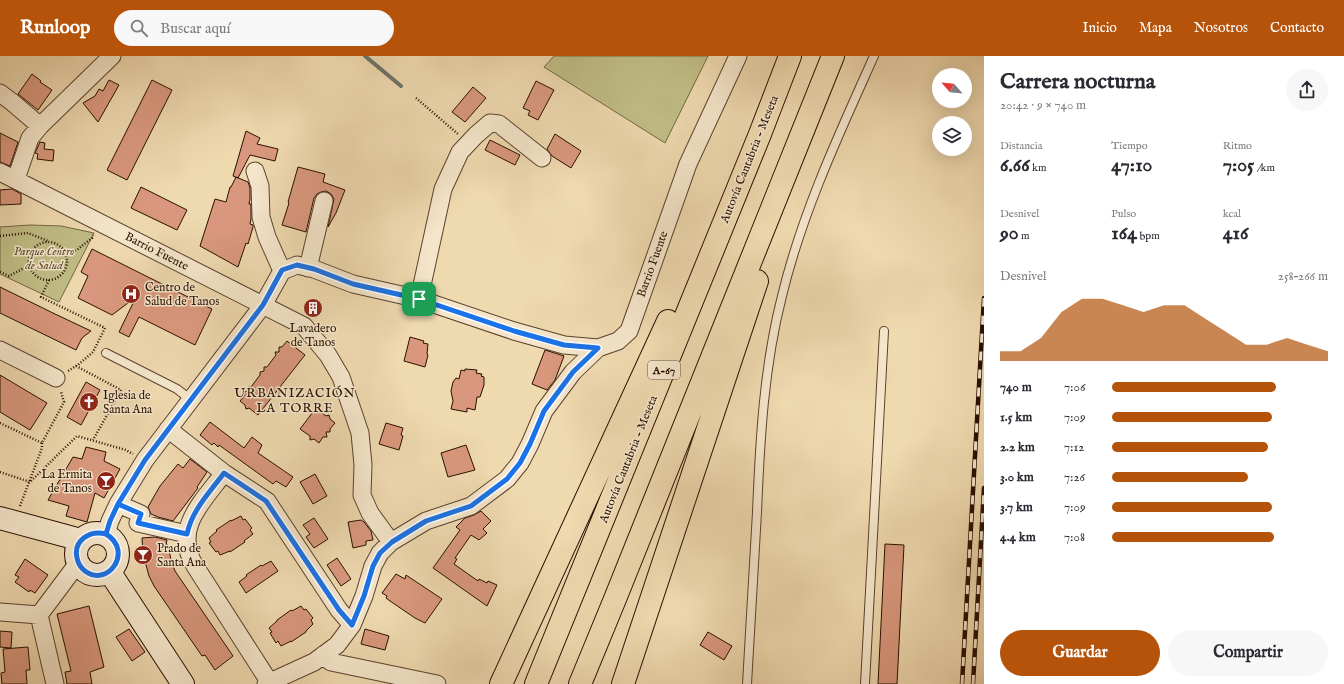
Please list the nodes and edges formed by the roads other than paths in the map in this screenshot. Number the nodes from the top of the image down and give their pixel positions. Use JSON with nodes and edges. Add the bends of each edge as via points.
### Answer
{"nodes":[{"id":1,"x":112,"y":56,"type":"edge"},
{"id":2,"x":738,"y":56,"type":"edge"},
{"id":3,"x":832,"y":56,"type":"edge"},
{"id":4,"x":843,"y":56,"type":"edge"},
{"id":5,"x":874,"y":56,"type":"edge"},
{"id":6,"x":786,"y":65,"type":"edge"},
{"id":7,"x":0,"y":93,"type":"edge"},
{"id":8,"x":40,"y":126,"type":"junction"},
{"id":9,"x":542,"y":158,"type":"dead end"},
{"id":10,"x":255,"y":171,"type":"dead end"},
{"id":11,"x":0,"y":172,"type":"edge"},
{"id":12,"x":16,"y":179,"type":"junction"},
{"id":13,"x":324,"y":200,"type":"dead end"},
{"id":14,"x":308,"y":268,"type":"junction"},
{"id":15,"x":282,"y":270,"type":"junction"},
{"id":16,"x":419,"y":299,"type":"junction"},
{"id":17,"x":263,"y":305,"type":"junction"},
{"id":18,"x":884,"y":331,"type":"dead end"},
{"id":19,"x":598,"y":348,"type":"junction"},
{"id":20,"x":0,"y":350,"type":"edge"},
{"id":21,"x":106,"y":352,"type":"dead end"},
{"id":22,"x":56,"y":378,"type":"road end"},
{"id":23,"x":191,"y":400,"type":"junction"},
{"id":24,"x":168,"y":429,"type":"junction"},
{"id":25,"x":224,"y":473,"type":"junction"},
{"id":26,"x":118,"y":504,"type":"junction"},
{"id":27,"x":7,"y":520,"type":"edge"},
{"id":28,"x":106,"y":534,"type":"junction"},
{"id":29,"x":187,"y":534,"type":"junction"},
{"id":30,"x":81,"y":540,"type":"junction"},
{"id":31,"x":392,"y":542,"type":"junction"},
{"id":32,"x":78,"y":563,"type":"junction"},
{"id":33,"x":109,"y":571,"type":"junction"},
{"id":34,"x":0,"y":612,"type":"edge"},
{"id":35,"x":39,"y":615,"type":"junction"},
{"id":36,"x":352,"y":625,"type":"junction"},
{"id":37,"x":323,"y":655,"type":"junction"},
{"id":38,"x":268,"y":683,"type":"edge"},
{"id":39,"x":55,"y":684,"type":"edge"},
{"id":40,"x":183,"y":684,"type":"edge"},
{"id":41,"x":437,"y":684,"type":"edge"},
{"id":42,"x":501,"y":684,"type":"edge"},
{"id":43,"x":536,"y":684,"type":"edge"},
{"id":44,"x":580,"y":684,"type":"edge"},
{"id":45,"x":623,"y":684,"type":"edge"},
{"id":46,"x":747,"y":684,"type":"edge"},
{"id":47,"x":865,"y":684,"type":"edge"}],
"edges":[{"from":1,"to":8,"type":"street"},
{"from":2,"to":19,"type":"street","name":"Barrio Fuente","via":[[688,164],[629,331],[618,341]]},
{"from":3,"to":44,"type":"highway"},
{"from":4,"to":45,"type":"highway","via":[[756,284]]},
{"from":5,"to":46,"type":"lane","via":[[816,192],[791,264],[776,322],[762,416]]},
{"from":6,"to":42,"type":"highway","via":[[736,164],[670,318]]},
{"from":6,"to":43,"type":"highway","name":"Autovía Cantabria - Meseta","number":"A-67"},
{"from":7,"to":8,"type":"street"},
{"from":8,"to":12,"type":"street","via":[[30,138]]},
{"from":9,"to":16,"type":"street","via":[[499,124],[490,123],[460,152],[443,189]]},
{"from":10,"to":15,"type":"street","via":[[260,186],[261,217]]},
{"from":11,"to":12,"type":"street","name":"Barrio Fuente"},
{"from":12,"to":17,"type":"street","name":"Barrio Fuente"},
{"from":13,"to":14,"type":"street"},
{"from":14,"to":15,"type":"street","via":[[297,265]]},
{"from":14,"to":16,"type":"street","via":[[353,284]]},
{"from":15,"to":17,"type":"street"},
{"from":16,"to":19,"type":"street","via":[[564,345]]},
{"from":17,"to":23,"type":"street"},
{"from":17,"to":31,"type":"street","name":"Barrio Fuente","via":[[304,326],[335,365],[360,433],[362,495],[370,513]]},
{"from":18,"to":47,"type":"lane"},
{"from":19,"to":31,"type":"street","via":[[573,372],[544,411],[520,463],[507,479],[471,506],[426,521]]},
{"from":20,"to":22,"type":"street"},
{"from":21,"to":23,"type":"lane","via":[[177,389]]},
{"from":23,"to":24,"type":"street"},
{"from":24,"to":25,"type":"street"},
{"from":24,"to":26,"type":"street"},
{"from":25,"to":29,"type":"street","via":[[195,512]]},
{"from":25,"to":36,"type":"street","via":[[266,501],[339,610]]},
{"from":26,"to":28,"type":"street"},
{"from":26,"to":29,"type":"street","via":[[141,514],[138,523]]},
{"from":27,"to":30,"type":"street"},
{"from":28,"to":30,"type":"street","via":[[95,532]]},
{"from":28,"to":33,"type":"street","via":[[118,548],[117,561]]},
{"from":29,"to":38,"type":"street","via":[[190,558]]},
{"from":30,"to":32,"type":"street","via":[[76,550]]},
{"from":31,"to":36,"type":"street","via":[[380,553],[373,566]]},
{"from":32,"to":33,"type":"street","via":[[82,569],[95,575]]},
{"from":32,"to":35,"type":"street"},
{"from":33,"to":40,"type":"street"},
{"from":34,"to":35,"type":"street"},
{"from":35,"to":39,"type":"street"},
{"from":36,"to":37,"type":"street","via":[[337,645]]},
{"from":37,"to":38,"type":"street","via":[[314,662]]},
{"from":37,"to":41,"type":"street","via":[[331,662]]}]}
